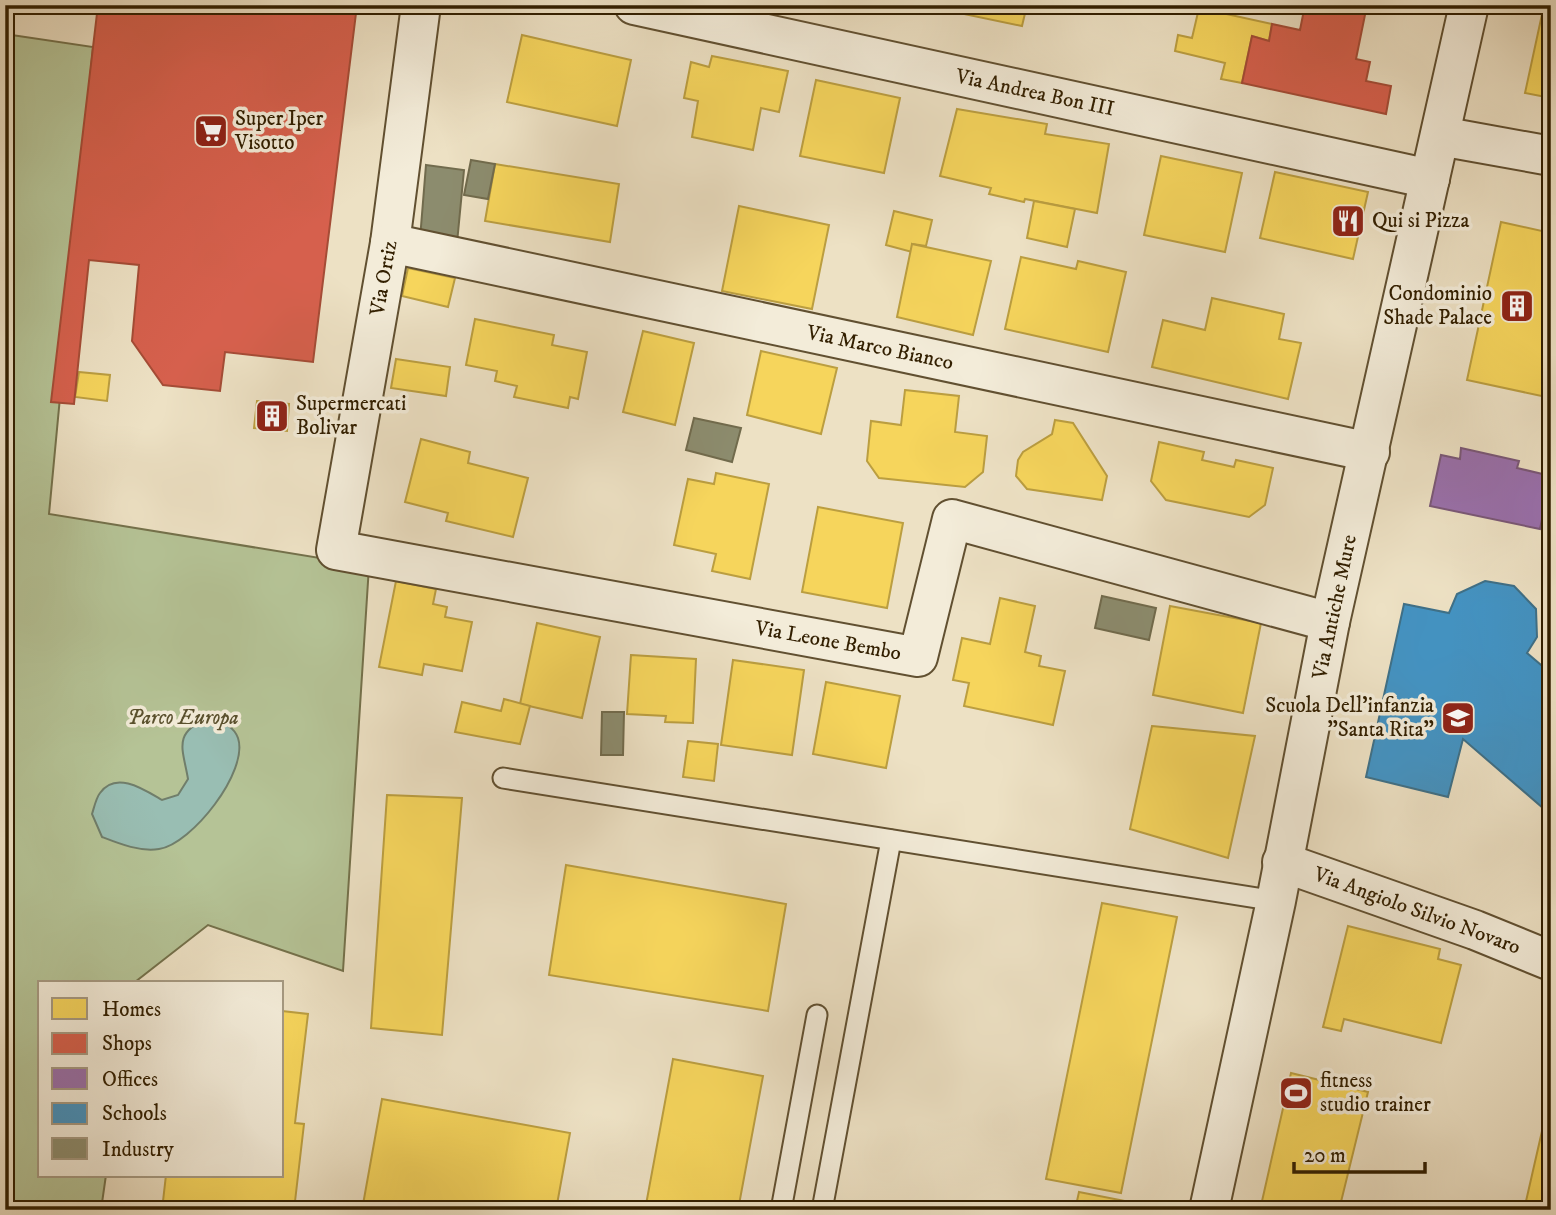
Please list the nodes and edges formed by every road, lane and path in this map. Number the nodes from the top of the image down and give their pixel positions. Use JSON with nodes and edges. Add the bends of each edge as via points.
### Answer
{"nodes":[{"id":1,"x":421,"y":5,"type":"edge"},
{"id":2,"x":1469,"y":5,"type":"edge"},
{"id":3,"x":640,"y":6,"type":"edge"},
{"id":4,"x":1440,"y":136,"type":"junction"},
{"id":5,"x":1551,"y":156,"type":"edge"},
{"id":6,"x":1430,"y":179,"type":"junction"},
{"id":7,"x":390,"y":243,"type":"junction"},
{"id":8,"x":1370,"y":452,"type":"junction"},
{"id":9,"x":336,"y":550,"type":"joint"},
{"id":10,"x":1330,"y":622,"type":"junction"},
{"id":11,"x":503,"y":778,"type":"dead end"},
{"id":12,"x":891,"y":840,"type":"junction"},
{"id":13,"x":1282,"y":862,"type":"junction"},
{"id":14,"x":1276,"y":901,"type":"junction"},
{"id":15,"x":1551,"y":961,"type":"edge"},
{"id":16,"x":817,"y":1015,"type":"dead end"},
{"id":17,"x":781,"y":1210,"type":"edge"},
{"id":18,"x":822,"y":1210,"type":"edge"},
{"id":19,"x":1209,"y":1210,"type":"edge"}],
"edges":[{"from":1,"to":7,"type":"street","name":"Via Ortiz"},
{"from":2,"to":4,"type":"street","name":"Via Antiche Mure"},
{"from":3,"to":6,"type":"street","name":"Via Andrea Bon III"},
{"from":4,"to":5,"type":"street"},
{"from":4,"to":6,"type":"street","name":"Via Antiche Mure"},
{"from":6,"to":8,"type":"street","name":"Via Antiche Mure"},
{"from":7,"to":8,"type":"street","name":"Via Marco Bianco"},
{"from":7,"to":9,"type":"street","name":"Via Ortiz"},
{"from":8,"to":10,"type":"street","name":"Via Antiche Mure"},
{"from":9,"to":10,"type":"street","name":"Via Leone Bembo","via":[[918,657],[952,519]]},
{"from":10,"to":13,"type":"street","name":"Via Antiche Mure"},
{"from":11,"to":12,"type":"lane"},
{"from":12,"to":14,"type":"lane"},
{"from":12,"to":18,"type":"lane"},
{"from":13,"to":14,"type":"street","name":"Via Antiche Mure"},
{"from":13,"to":15,"type":"street","name":"Via Angiolo Silvio Novaro"},
{"from":14,"to":19,"type":"street","name":"Via Antiche Mure"},
{"from":16,"to":17,"type":"lane"}]}
